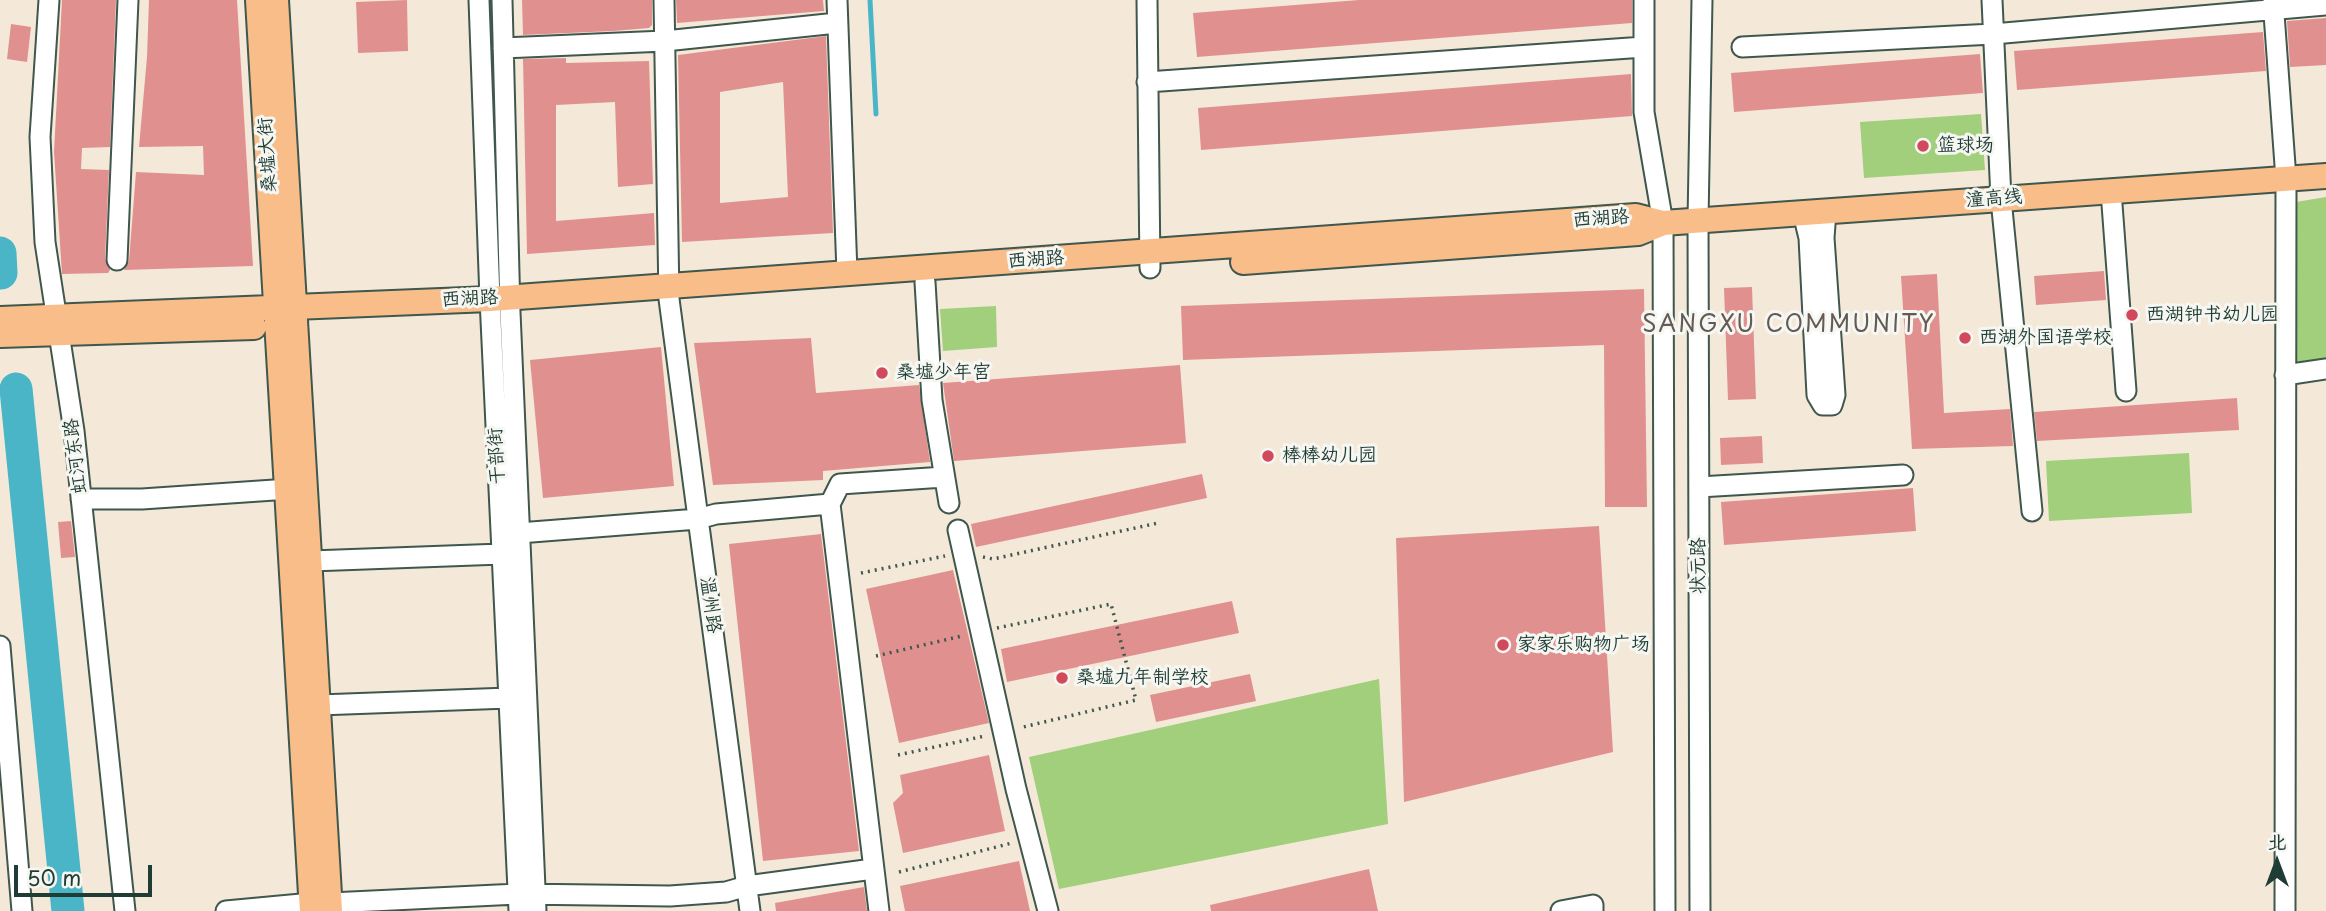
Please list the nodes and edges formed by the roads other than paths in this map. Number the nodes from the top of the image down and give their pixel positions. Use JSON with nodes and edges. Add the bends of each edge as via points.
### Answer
{"nodes":[{"id":1,"x":49,"y":0,"type":"edge"},
{"id":2,"x":128,"y":0,"type":"edge"},
{"id":3,"x":258,"y":0,"type":"edge"},
{"id":4,"x":276,"y":0,"type":"edge"},
{"id":5,"x":479,"y":0,"type":"edge"},
{"id":6,"x":502,"y":0,"type":"edge"},
{"id":7,"x":664,"y":0,"type":"edge"},
{"id":8,"x":836,"y":0,"type":"edge"},
{"id":9,"x":1147,"y":0,"type":"edge"},
{"id":10,"x":1644,"y":0,"type":"edge"},
{"id":11,"x":1702,"y":0,"type":"edge"},
{"id":12,"x":1992,"y":0,"type":"edge"},
{"id":13,"x":2274,"y":5,"type":"edge"},
{"id":14,"x":2326,"y":5,"type":"edge"},
{"id":15,"x":837,"y":23,"type":"junction"},
{"id":16,"x":1993,"y":34,"type":"junction"},
{"id":17,"x":665,"y":41,"type":"junction"},
{"id":18,"x":1644,"y":47,"type":"junction"},
{"id":19,"x":1742,"y":47,"type":"dead end"},
{"id":20,"x":503,"y":48,"type":"junction"},
{"id":21,"x":1147,"y":82,"type":"junction"},
{"id":22,"x":2326,"y":177,"type":"edge"},
{"id":23,"x":2286,"y":179,"type":"junction"},
{"id":24,"x":2111,"y":191,"type":"junction"},
{"id":25,"x":2001,"y":199,"type":"junction"},
{"id":26,"x":1815,"y":212,"type":"junction"},
{"id":27,"x":1698,"y":220,"type":"junction"},
{"id":28,"x":1663,"y":223,"type":"junction"},
{"id":29,"x":117,"y":260,"type":"dead end"},
{"id":30,"x":1150,"y":260,"type":"junction"},
{"id":31,"x":847,"y":274,"type":"junction"},
{"id":32,"x":925,"y":282,"type":"junction"},
{"id":33,"x":669,"y":293,"type":"junction"},
{"id":34,"x":500,"y":305,"type":"junction"},
{"id":35,"x":287,"y":317,"type":"junction"},
{"id":36,"x":0,"y":318,"type":"edge"},
{"id":37,"x":58,"y":325,"type":"junction"},
{"id":38,"x":0,"y":335,"type":"edge"},
{"id":39,"x":2326,"y":369,"type":"edge"},
{"id":40,"x":2285,"y":375,"type":"junction"},
{"id":41,"x":2126,"y":391,"type":"dead end"},
{"id":42,"x":1903,"y":475,"type":"dead end"},
{"id":43,"x":944,"y":477,"type":"junction"},
{"id":44,"x":1699,"y":487,"type":"junction"},
{"id":45,"x":289,"y":489,"type":"junction"},
{"id":46,"x":81,"y":499,"type":"junction"},
{"id":47,"x":949,"y":503,"type":"dead end"},
{"id":48,"x":830,"y":504,"type":"junction"},
{"id":49,"x":2032,"y":511,"type":"dead end"},
{"id":50,"x":698,"y":519,"type":"junction"},
{"id":51,"x":958,"y":530,"type":"dead end"},
{"id":52,"x":519,"y":533,"type":"junction"},
{"id":53,"x":502,"y":554,"type":"junction"},
{"id":54,"x":311,"y":561,"type":"junction"},
{"id":55,"x":0,"y":646,"type":"edge"},
{"id":56,"x":509,"y":698,"type":"junction"},
{"id":57,"x":319,"y":705,"type":"junction"},
{"id":58,"x":873,"y":869,"type":"junction"},
{"id":59,"x":747,"y":886,"type":"junction"},
{"id":60,"x":527,"y":903,"type":"edge"},
{"id":61,"x":321,"y":907,"type":"edge"},
{"id":62,"x":22,"y":911,"type":"edge"},
{"id":63,"x":125,"y":911,"type":"edge"},
{"id":64,"x":226,"y":911,"type":"edge"},
{"id":65,"x":750,"y":911,"type":"edge"},
{"id":66,"x":879,"y":911,"type":"edge"},
{"id":67,"x":1048,"y":911,"type":"edge"},
{"id":68,"x":1561,"y":911,"type":"edge"},
{"id":69,"x":1593,"y":911,"type":"edge"},
{"id":70,"x":1665,"y":911,"type":"edge"},
{"id":71,"x":1700,"y":911,"type":"edge"},
{"id":72,"x":2285,"y":911,"type":"edge"}],
"edges":[{"from":1,"to":37,"type":"street","name":"虹河东路","via":[[40,137],[45,242]]},
{"from":2,"to":29,"type":"street"},
{"from":3,"to":35,"type":"main road","name":"桑墟大街"},
{"from":4,"to":35,"type":"main road","name":"桑墟大街"},
{"from":5,"to":34,"type":"street","name":"干部街"},
{"from":6,"to":20,"type":"street","name":"干部街"},
{"from":7,"to":17,"type":"street","name":"温州路"},
{"from":8,"to":15,"type":"street"},
{"from":9,"to":21,"type":"street"},
{"from":10,"to":18,"type":"street","name":"状元路"},
{"from":11,"to":27,"type":"street","name":"状元路"},
{"from":12,"to":16,"type":"street"},
{"from":13,"to":14,"type":"street"},
{"from":13,"to":16,"type":"street"},
{"from":13,"to":23,"type":"street"},
{"from":15,"to":17,"type":"street"},
{"from":15,"to":31,"type":"street"},
{"from":16,"to":19,"type":"street"},
{"from":16,"to":25,"type":"street"},
{"from":17,"to":20,"type":"street"},
{"from":17,"to":33,"type":"street","name":"温州路"},
{"from":18,"to":21,"type":"street"},
{"from":18,"to":28,"type":"street","name":"状元路","via":[[1644,112]]},
{"from":20,"to":34,"type":"street","name":"干部街"},
{"from":21,"to":30,"type":"street"},
{"from":22,"to":23,"type":"main road","name":"潼高线"},
{"from":23,"to":24,"type":"main road","name":"潼高线"},
{"from":23,"to":40,"type":"street"},
{"from":24,"to":25,"type":"main road","name":"潼高线"},
{"from":24,"to":41,"type":"street"},
{"from":25,"to":26,"type":"main road","name":"潼高线"},
{"from":25,"to":49,"type":"street"},
{"from":26,"to":26,"type":"street","via":[[1809,238],[1817,396],[1824,405],[1832,405],[1824,238]]},
{"from":26,"to":27,"type":"main road","name":"潼高线"},
{"from":27,"to":28,"type":"main road","name":"潼高线"},
{"from":27,"to":44,"type":"street","name":"状元路"},
{"from":28,"to":30,"type":"main road","name":"西湖路","via":[[1638,233]]},
{"from":28,"to":70,"type":"street","name":"状元路"},
{"from":30,"to":31,"type":"main road","name":"西湖路"},
{"from":30,"to":32,"type":"main road","name":"西湖路"},
{"from":31,"to":33,"type":"main road","name":"西湖路"},
{"from":32,"to":33,"type":"main road","name":"西湖路"},
{"from":32,"to":43,"type":"street","via":[[932,400]]},
{"from":33,"to":34,"type":"main road","name":"西湖路"},
{"from":33,"to":50,"type":"street","name":"温州路"},
{"from":34,"to":35,"type":"main road","name":"西湖路"},
{"from":34,"to":52,"type":"street","name":"干部街"},
{"from":34,"to":53,"type":"street","name":"干部街"},
{"from":35,"to":37,"type":"main road","name":"西湖路"},
{"from":35,"to":45,"type":"main road"},
{"from":35,"to":54,"type":"main road"},
{"from":36,"to":37,"type":"main road","name":"西湖路"},
{"from":37,"to":38,"type":"main road","name":"西湖路"},
{"from":37,"to":46,"type":"street","name":"虹河东路"},
{"from":39,"to":40,"type":"street"},
{"from":40,"to":72,"type":"street"},
{"from":42,"to":44,"type":"street"},
{"from":43,"to":47,"type":"street"},
{"from":43,"to":48,"type":"street","via":[[841,484]]},
{"from":44,"to":71,"type":"street","name":"状元路"},
{"from":45,"to":46,"type":"street"},
{"from":45,"to":61,"type":"main road"},
{"from":46,"to":63,"type":"street","name":"虹河东路"},
{"from":48,"to":50,"type":"street","via":[[716,513]]},
{"from":48,"to":58,"type":"street"},
{"from":50,"to":52,"type":"street"},
{"from":50,"to":59,"type":"street","name":"温州路"},
{"from":51,"to":67,"type":"street"},
{"from":52,"to":53,"type":"street"},
{"from":52,"to":60,"type":"street","name":"干部街"},
{"from":53,"to":54,"type":"street"},
{"from":53,"to":56,"type":"street","name":"干部街"},
{"from":54,"to":57,"type":"main road"},
{"from":55,"to":62,"type":"street"},
{"from":56,"to":57,"type":"street"},
{"from":56,"to":60,"type":"street","name":"干部街"},
{"from":57,"to":61,"type":"main road"},
{"from":58,"to":59,"type":"street"},
{"from":58,"to":66,"type":"street"},
{"from":59,"to":60,"type":"street","via":[[726,892]]},
{"from":59,"to":65,"type":"street","name":"温州路"},
{"from":60,"to":61,"type":"street"},
{"from":61,"to":64,"type":"street"},
{"from":68,"to":69,"type":"street","via":[[1593,905]]}]}
